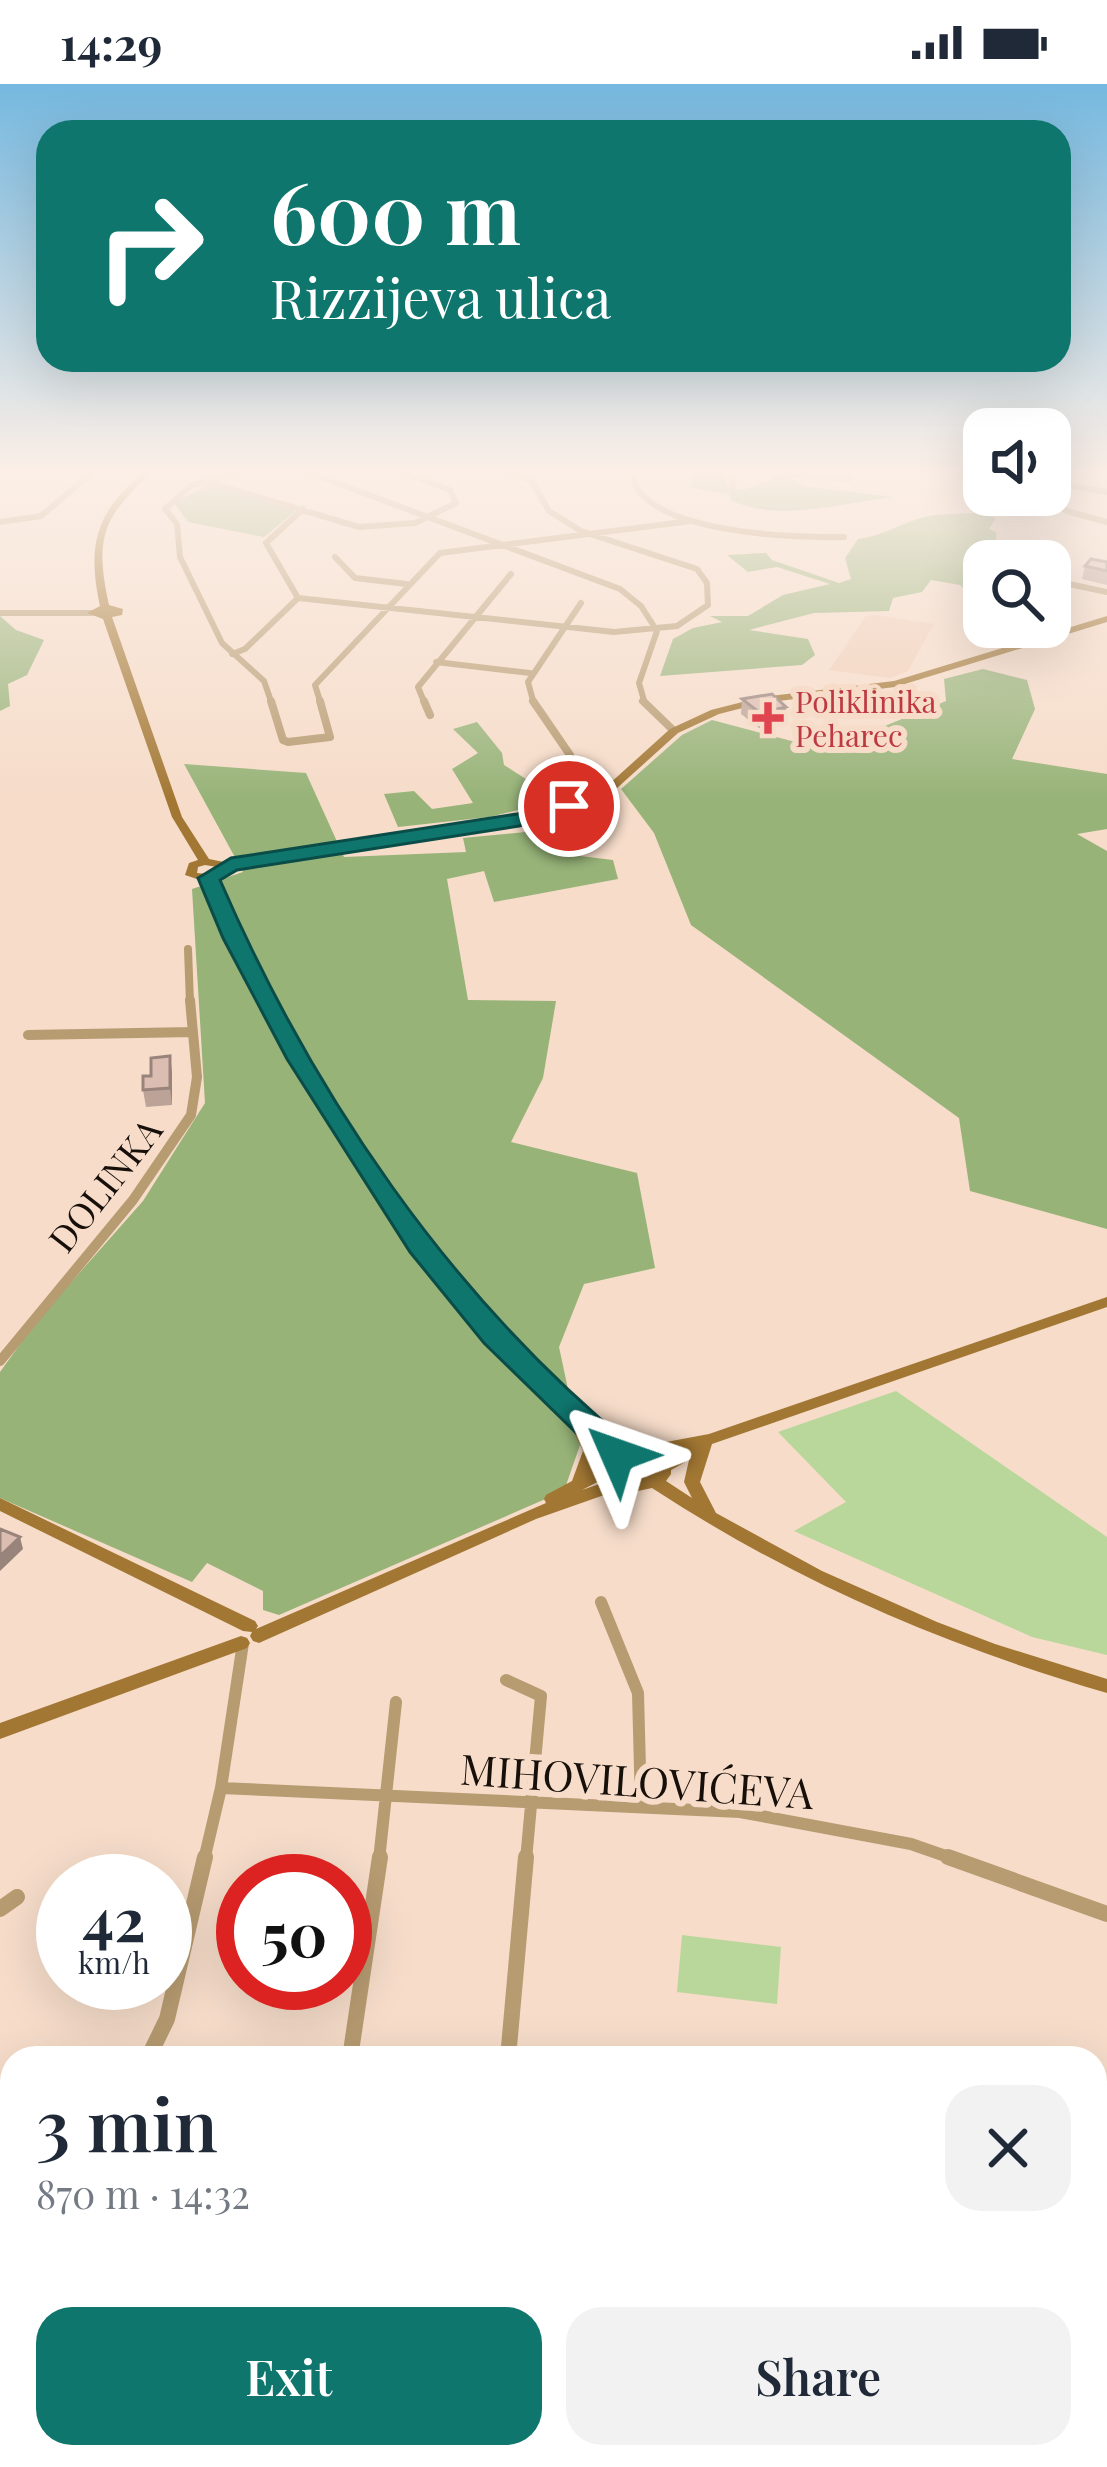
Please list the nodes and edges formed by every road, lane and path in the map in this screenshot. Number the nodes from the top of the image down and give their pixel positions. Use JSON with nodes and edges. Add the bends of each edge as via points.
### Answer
{"nodes":[{"id":1,"x":98,"y":579,"type":"edge"},
{"id":2,"x":192,"y":579,"type":"edge"},
{"id":3,"x":287,"y":579,"type":"edge"},
{"id":4,"x":365,"y":579,"type":"edge"},
{"id":5,"x":412,"y":579,"type":"edge"},
{"id":6,"x":507,"y":579,"type":"edge"},
{"id":7,"x":601,"y":579,"type":"edge"},
{"id":8,"x":708,"y":579,"type":"edge"},
{"id":9,"x":407,"y":584,"type":"junction"},
{"id":10,"x":1071,"y":584,"type":"edge"},
{"id":11,"x":1107,"y":592,"type":"edge"},
{"id":12,"x":298,"y":598,"type":"junction"},
{"id":13,"x":581,"y":603,"type":"dead end"},
{"id":14,"x":386,"y":608,"type":"junction"},
{"id":15,"x":106,"y":612,"type":"junction"},
{"id":16,"x":0,"y":613,"type":"edge"},
{"id":17,"x":92,"y":613,"type":"joint"},
{"id":18,"x":474,"y":617,"type":"junction"},
{"id":19,"x":1107,"y":619,"type":"edge"},
{"id":20,"x":563,"y":627,"type":"junction"},
{"id":21,"x":657,"y":631,"type":"junction"},
{"id":22,"x":232,"y":653,"type":"junction"},
{"id":23,"x":436,"y":662,"type":"junction"},
{"id":24,"x":530,"y":673,"type":"junction"},
{"id":25,"x":430,"y":715,"type":"dead end"},
{"id":26,"x":674,"y":731,"type":"junction"},
{"id":27,"x":569,"y":755,"type":"dead end"},
{"id":28,"x":212,"y":869,"type":"junction"},
{"id":29,"x":188,"y":949,"type":"dead end"},
{"id":30,"x":193,"y":1032,"type":"junction"},
{"id":31,"x":28,"y":1036,"type":"dead end"},
{"id":32,"x":1107,"y":1302,"type":"edge"},
{"id":33,"x":0,"y":1361,"type":"edge"},
{"id":34,"x":571,"y":1412,"type":"junction"},
{"id":35,"x":706,"y":1443,"type":"junction"},
{"id":36,"x":651,"y":1451,"type":"junction"},
{"id":37,"x":619,"y":1467,"type":"junction"},
{"id":38,"x":660,"y":1474,"type":"junction"},
{"id":39,"x":579,"y":1484,"type":"junction"},
{"id":40,"x":0,"y":1504,"type":"edge"},
{"id":41,"x":530,"y":1515,"type":"junction"},
{"id":42,"x":718,"y":1523,"type":"junction"},
{"id":43,"x":601,"y":1602,"type":"dead end"},
{"id":44,"x":245,"y":1636,"type":"junction"},
{"id":45,"x":506,"y":1680,"type":"dead end"},
{"id":46,"x":1107,"y":1686,"type":"edge"},
{"id":47,"x":396,"y":1702,"type":"dead end"},
{"id":48,"x":0,"y":1731,"type":"edge"},
{"id":49,"x":221,"y":1788,"type":"junction"},
{"id":50,"x":389,"y":1796,"type":"junction"},
{"id":51,"x":532,"y":1805,"type":"junction"},
{"id":52,"x":640,"y":1807,"type":"junction"},
{"id":53,"x":17,"y":1897,"type":"dead end"},
{"id":54,"x":0,"y":1909,"type":"edge"},
{"id":55,"x":1107,"y":1914,"type":"edge"},
{"id":56,"x":154,"y":2046,"type":"edge"},
{"id":57,"x":352,"y":2046,"type":"edge"},
{"id":58,"x":509,"y":2046,"type":"edge"}],
"edges":[{"from":1,"to":15,"type":"main road"},
{"from":2,"to":22,"type":"street"},
{"from":3,"to":12,"type":"street"},
{"from":4,"to":9,"type":"street"},
{"from":5,"to":9,"type":"street"},
{"from":6,"to":18,"type":"street"},
{"from":7,"to":21,"type":"street","via":[[640,606]]},
{"from":8,"to":21,"type":"street","via":[[714,596],[702,612]]},
{"from":9,"to":14,"type":"street"},
{"from":10,"to":11,"type":"street"},
{"from":12,"to":14,"type":"street"},
{"from":12,"to":22,"type":"street"},
{"from":13,"to":20,"type":"street"},
{"from":14,"to":18,"type":"street"},
{"from":14,"to":22,"type":"street","via":[[315,685],[330,737],[283,740],[264,681]]},
{"from":15,"to":17,"type":"main road"},
{"from":15,"to":28,"type":"main road","via":[[177,817]]},
{"from":16,"to":17,"type":"street"},
{"from":18,"to":20,"type":"street"},
{"from":18,"to":23,"type":"street"},
{"from":19,"to":26,"type":"main road","via":[[895,683],[737,705]]},
{"from":20,"to":21,"type":"street"},
{"from":20,"to":24,"type":"street"},
{"from":21,"to":26,"type":"street","via":[[638,690]]},
{"from":23,"to":24,"type":"street"},
{"from":23,"to":25,"type":"street","via":[[417,691]]},
{"from":24,"to":27,"type":"street","via":[[530,701]]},
{"from":26,"to":28,"type":"main road","via":[[612,787],[546,814]]},
{"from":28,"to":34,"type":"main road","via":[[234,938],[299,1059],[419,1246],[494,1337]]},
{"from":29,"to":30,"type":"street","name":"DOLINKA","via":[[184,983]]},
{"from":30,"to":31,"type":"street"},
{"from":30,"to":33,"type":"street","name":"DOLINKA","via":[[191,1115]]},
{"from":32,"to":35,"type":"main road"},
{"from":34,"to":37,"type":"main road"},
{"from":34,"to":39,"type":"main road","via":[[591,1451]]},
{"from":35,"to":36,"type":"main road"},
{"from":35,"to":38,"type":"main road"},
{"from":35,"to":42,"type":"main road","via":[[692,1482]]},
{"from":36,"to":37,"type":"main road","via":[[635,1448]]},
{"from":36,"to":38,"type":"main road"},
{"from":37,"to":38,"type":"main road"},
{"from":37,"to":39,"type":"main road"},
{"from":37,"to":41,"type":"main road"},
{"from":38,"to":42,"type":"main road"},
{"from":39,"to":41,"type":"main road"},
{"from":40,"to":44,"type":"main road","via":[[162,1580]]},
{"from":41,"to":44,"type":"main road"},
{"from":42,"to":46,"type":"main road","via":[[909,1616]]},
{"from":43,"to":52,"type":"street","via":[[638,1693]]},
{"from":44,"to":48,"type":"main road"},
{"from":44,"to":49,"type":"street"},
{"from":45,"to":51,"type":"street","via":[[541,1696]]},
{"from":47,"to":50,"type":"street"},
{"from":49,"to":50,"type":"street","name":"MIHOVILOVIĆEVA"},
{"from":49,"to":56,"type":"street"},
{"from":50,"to":51,"type":"street","name":"MIHOVILOVIĆEVA"},
{"from":50,"to":57,"type":"street"},
{"from":51,"to":52,"type":"street","name":"MIHOVILOVIĆEVA"},
{"from":51,"to":58,"type":"street"},
{"from":52,"to":55,"type":"street","name":"MIHOVILOVIĆEVA","via":[[859,1830]]},
{"from":53,"to":54,"type":"street"}]}
